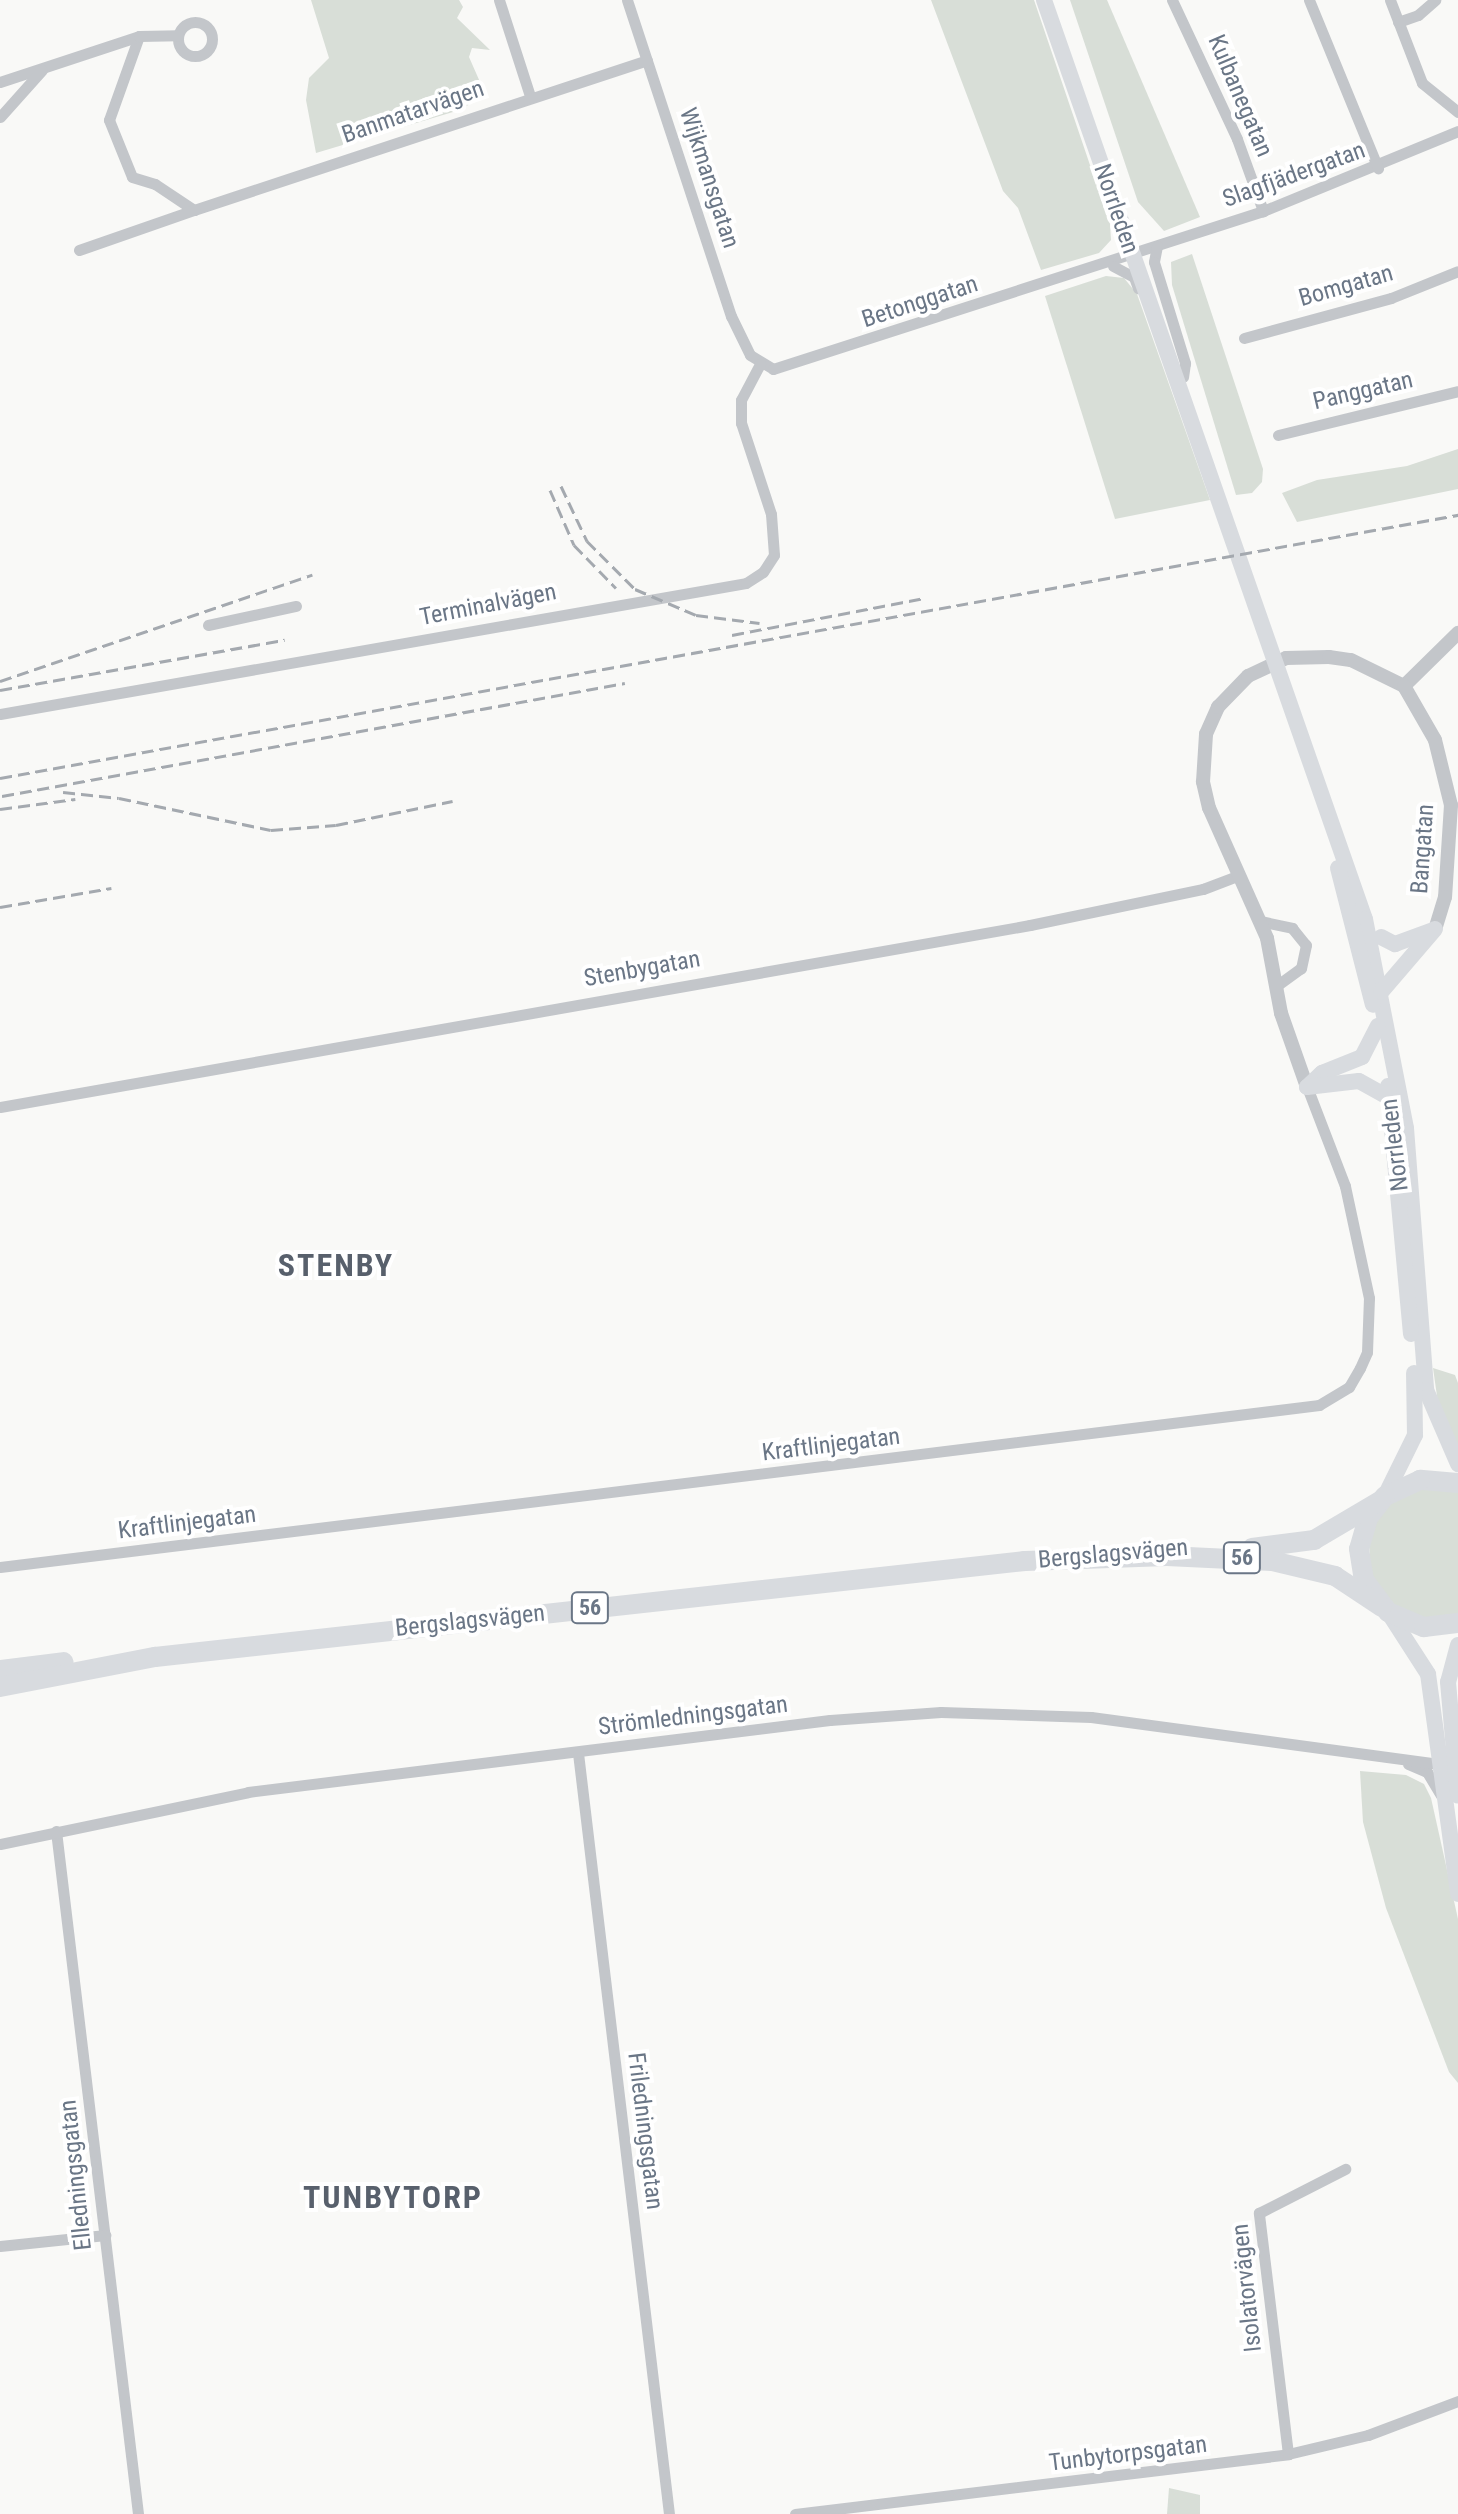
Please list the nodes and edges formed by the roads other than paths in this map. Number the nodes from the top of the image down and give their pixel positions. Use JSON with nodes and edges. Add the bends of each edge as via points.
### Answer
{"nodes":[{"id":1,"x":499,"y":0,"type":"edge"},
{"id":2,"x":627,"y":0,"type":"edge"},
{"id":3,"x":1044,"y":0,"type":"edge"},
{"id":4,"x":1055,"y":0,"type":"edge"},
{"id":5,"x":1172,"y":0,"type":"edge"},
{"id":6,"x":1309,"y":0,"type":"edge"},
{"id":7,"x":1390,"y":0,"type":"edge"},
{"id":8,"x":1435,"y":0,"type":"edge"},
{"id":9,"x":1398,"y":22,"type":"junction"},
{"id":10,"x":178,"y":35,"type":"dead end"},
{"id":11,"x":139,"y":36,"type":"junction"},
{"id":12,"x":647,"y":60,"type":"junction"},
{"id":13,"x":46,"y":67,"type":"junction"},
{"id":14,"x":0,"y":82,"type":"edge"},
{"id":15,"x":530,"y":96,"type":"junction"},
{"id":16,"x":1458,"y":112,"type":"edge"},
{"id":17,"x":0,"y":117,"type":"edge"},
{"id":18,"x":1458,"y":131,"type":"edge"},
{"id":19,"x":1378,"y":168,"type":"junction"},
{"id":20,"x":193,"y":210,"type":"junction"},
{"id":21,"x":1263,"y":211,"type":"junction"},
{"id":22,"x":1124,"y":230,"type":"junction"},
{"id":23,"x":79,"y":250,"type":"dead end"},
{"id":24,"x":1140,"y":252,"type":"junction"},
{"id":25,"x":1112,"y":262,"type":"junction"},
{"id":26,"x":1458,"y":271,"type":"edge"},
{"id":27,"x":1244,"y":338,"type":"dead end"},
{"id":28,"x":1165,"y":350,"type":"junction"},
{"id":29,"x":760,"y":364,"type":"junction"},
{"id":30,"x":1458,"y":391,"type":"edge"},
{"id":31,"x":1190,"y":416,"type":"junction"},
{"id":32,"x":1278,"y":435,"type":"dead end"},
{"id":33,"x":296,"y":606,"type":"dead end"},
{"id":34,"x":208,"y":625,"type":"dead end"},
{"id":35,"x":1458,"y":633,"type":"edge"},
{"id":36,"x":1404,"y":686,"type":"junction"},
{"id":37,"x":0,"y":714,"type":"edge"},
{"id":38,"x":1322,"y":794,"type":"junction"},
{"id":39,"x":1239,"y":875,"type":"junction"},
{"id":40,"x":1365,"y":919,"type":"junction"},
{"id":41,"x":1260,"y":921,"type":"junction"},
{"id":42,"x":1435,"y":929,"type":"junction"},
{"id":43,"x":1381,"y":937,"type":"joint"},
{"id":44,"x":1276,"y":986,"type":"junction"},
{"id":45,"x":1381,"y":992,"type":"junction"},
{"id":46,"x":1378,"y":1026,"type":"junction"},
{"id":47,"x":1307,"y":1087,"type":"junction"},
{"id":48,"x":1390,"y":1098,"type":"junction"},
{"id":49,"x":0,"y":1107,"type":"edge"},
{"id":50,"x":1458,"y":1464,"type":"edge"},
{"id":51,"x":1458,"y":1483,"type":"edge"},
{"id":52,"x":1383,"y":1498,"type":"junction"},
{"id":53,"x":1025,"y":1561,"type":"junction"},
{"id":54,"x":0,"y":1567,"type":"edge"},
{"id":55,"x":1385,"y":1610,"type":"junction"},
{"id":56,"x":1458,"y":1623,"type":"edge"},
{"id":57,"x":1458,"y":1645,"type":"edge"},
{"id":58,"x":155,"y":1657,"type":"junction"},
{"id":59,"x":0,"y":1670,"type":"edge"},
{"id":60,"x":0,"y":1687,"type":"edge"},
{"id":61,"x":578,"y":1753,"type":"junction"},
{"id":62,"x":1397,"y":1759,"type":"junction"},
{"id":63,"x":1446,"y":1765,"type":"junction"},
{"id":64,"x":1450,"y":1798,"type":"edge"},
{"id":65,"x":56,"y":1831,"type":"junction"},
{"id":66,"x":0,"y":1844,"type":"edge"},
{"id":67,"x":1458,"y":1894,"type":"edge"},
{"id":68,"x":1345,"y":2169,"type":"dead end"},
{"id":69,"x":105,"y":2235,"type":"junction"},
{"id":70,"x":0,"y":2246,"type":"edge"},
{"id":71,"x":1458,"y":2401,"type":"edge"},
{"id":72,"x":1288,"y":2454,"type":"junction"},
{"id":73,"x":138,"y":2514,"type":"edge"},
{"id":74,"x":669,"y":2514,"type":"edge"},
{"id":75,"x":795,"y":2514,"type":"edge"}],
"edges":[{"from":1,"to":15,"type":"street"},
{"from":2,"to":12,"type":"street","name":"Wijkmansgatan"},
{"from":3,"to":22,"type":"main road","name":"Norrleden"},
{"from":4,"to":24,"type":"main road","name":"Norrleden"},
{"from":5,"to":21,"type":"street","name":"Kulbanegatan","via":[[1237,139]]},
{"from":6,"to":19,"type":"street"},
{"from":7,"to":9,"type":"street"},
{"from":8,"to":9,"type":"street","via":[[1418,15]]},
{"from":9,"to":16,"type":"street","via":[[1422,83]]},
{"from":10,"to":11,"type":"street"},
{"from":11,"to":13,"type":"street"},
{"from":11,"to":20,"type":"street","via":[[109,120],[132,177],[155,184]]},
{"from":12,"to":15,"type":"street","name":"Banmatarvägen"},
{"from":12,"to":29,"type":"street","name":"Wijkmansgatan","via":[[731,316]]},
{"from":13,"to":14,"type":"street"},
{"from":13,"to":17,"type":"street"},
{"from":15,"to":20,"type":"street","name":"Banmatarvägen"},
{"from":18,"to":19,"type":"street","name":"Slagfjädergatan"},
{"from":19,"to":21,"type":"street","name":"Slagfjädergatan"},
{"from":20,"to":23,"type":"street","name":"Banmatarvägen"},
{"from":21,"to":24,"type":"street","name":"Slagfjädergatan"},
{"from":22,"to":24,"type":"main road","name":"Norrleden"},
{"from":22,"to":25,"type":"street"},
{"from":24,"to":25,"type":"street","name":"Betonggatan"},
{"from":24,"to":28,"type":"main road","name":"Norrleden"},
{"from":24,"to":31,"type":"main road","name":"Norrleden","via":[[1193,407]]},
{"from":25,"to":28,"type":"street","via":[[1134,277]]},
{"from":25,"to":29,"type":"street","name":"Betonggatan","via":[[789,367]]},
{"from":26,"to":27,"type":"street","name":"Bomgatan","via":[[1391,298]]},
{"from":28,"to":31,"type":"main road","name":"Norrleden"},
{"from":29,"to":37,"type":"street","name":"Terminalvägen","via":[[741,400],[741,423],[771,514],[774,555],[763,572],[746,583]]},
{"from":30,"to":32,"type":"street","name":"Panggatan"},
{"from":31,"to":38,"type":"main road","name":"Norrleden"},
{"from":33,"to":34,"type":"street"},
{"from":35,"to":36,"type":"street"},
{"from":36,"to":39,"type":"street","via":[[1351,660],[1308,656],[1265,666],[1232,690],[1218,707],[1201,761],[1209,808]]},
{"from":36,"to":42,"type":"street","name":"Bangatan","via":[[1435,740],[1451,805],[1445,897]]},
{"from":38,"to":40,"type":"main road","name":"Norrleden"},
{"from":38,"to":46,"type":"main road","name":"Norrleden"},
{"from":39,"to":41,"type":"street"},
{"from":39,"to":49,"type":"street","name":"Stenbygatan","via":[[1203,889],[1030,925]]},
{"from":40,"to":43,"type":"street"},
{"from":40,"to":45,"type":"main road","name":"Norrleden"},
{"from":41,"to":44,"type":"street"},
{"from":41,"to":44,"type":"street","via":[[1292,928],[1306,945],[1301,968]]},
{"from":42,"to":43,"type":"main road","via":[[1395,944]]},
{"from":42,"to":45,"type":"main road"},
{"from":44,"to":47,"type":"street"},
{"from":45,"to":50,"type":"main road","name":"Norrleden","via":[[1412,1174],[1426,1390]]},
{"from":46,"to":47,"type":"main road","via":[[1362,1057],[1322,1073]]},
{"from":46,"to":48,"type":"main road","name":"Norrleden"},
{"from":47,"to":48,"type":"main road","via":[[1359,1081]]},
{"from":47,"to":54,"type":"street","name":"Kraftlinjegatan","via":[[1345,1186],[1369,1298],[1367,1352],[1360,1368],[1349,1387],[1319,1405]]},
{"from":48,"to":52,"type":"main road","name":"Norrleden","via":[[1417,1419],[1409,1453]]},
{"from":51,"to":52,"type":"highway","number":"56","via":[[1420,1480]]},
{"from":52,"to":53,"type":"highway","name":"Bergslagsvägen","number":"56","via":[[1335,1530],[1285,1547],[1137,1548]]},
{"from":52,"to":55,"type":"highway","via":[[1368,1518],[1359,1549],[1364,1580]]},
{"from":53,"to":55,"type":"highway","name":"Bergslagsvägen","number":"56","via":[[1167,1556],[1272,1561],[1335,1576]]},
{"from":53,"to":58,"type":"highway","name":"Bergslagsvägen","number":"56"},
{"from":55,"to":56,"type":"highway","number":"56","via":[[1424,1627]]},
{"from":55,"to":63,"type":"main road","via":[[1428,1674]]},
{"from":57,"to":63,"type":"main road","via":[[1448,1682]]},
{"from":58,"to":59,"type":"highway","name":"Bergslagsvägen","number":"56","via":[[139,1653]]},
{"from":58,"to":60,"type":"highway","name":"Bergslagsvägen","number":"56"},
{"from":61,"to":62,"type":"street","name":"Strömledningsgatan","via":[[845,1719],[981,1711],[1091,1717]]},
{"from":61,"to":65,"type":"street","name":"Strömledningsgatan","via":[[248,1792]]},
{"from":61,"to":74,"type":"street","name":"Friledningsgatan"},
{"from":62,"to":63,"type":"street","name":"Strömledningsgatan"},
{"from":62,"to":64,"type":"street","name":"Strömledningsgatan","via":[[1427,1772]]},
{"from":63,"to":64,"type":"main road"},
{"from":64,"to":67,"type":"main road"},
{"from":65,"to":66,"type":"street","name":"Strömledningsgatan"},
{"from":65,"to":69,"type":"street","name":"Elledningsgatan"},
{"from":68,"to":72,"type":"street","name":"Isolatorvägen","via":[[1259,2213]]},
{"from":69,"to":70,"type":"street"},
{"from":69,"to":73,"type":"street","name":"Elledningsgatan"},
{"from":71,"to":72,"type":"street","name":"Tunbytorpsgatan","via":[[1368,2435]]},
{"from":72,"to":75,"type":"street","name":"Tunbytorpsgatan"}]}
